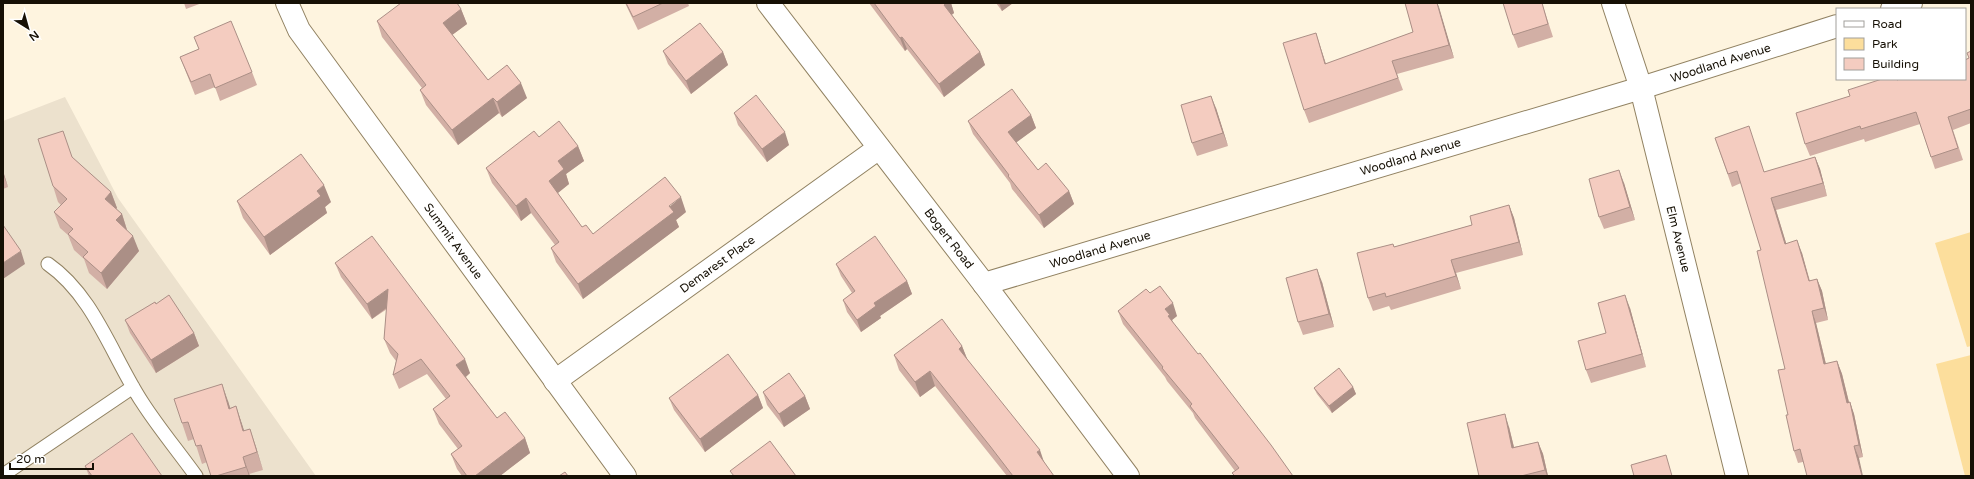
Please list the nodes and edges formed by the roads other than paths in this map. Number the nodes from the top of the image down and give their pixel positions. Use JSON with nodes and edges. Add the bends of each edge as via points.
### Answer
{"nodes":[{"id":1,"x":287,"y":3,"type":"edge"},
{"id":2,"x":768,"y":3,"type":"edge"},
{"id":3,"x":1613,"y":3,"type":"edge"},
{"id":4,"x":1911,"y":3,"type":"edge"},
{"id":5,"x":1895,"y":8,"type":"edge"},
{"id":6,"x":1836,"y":26,"type":"edge"},
{"id":7,"x":1641,"y":88,"type":"junction"},
{"id":8,"x":879,"y":148,"type":"junction"},
{"id":9,"x":48,"y":264,"type":"dead end"},
{"id":10,"x":984,"y":284,"type":"junction"},
{"id":11,"x":555,"y":381,"type":"junction"},
{"id":12,"x":133,"y":387,"type":"junction"},
{"id":13,"x":3,"y":475,"type":"edge"},
{"id":14,"x":196,"y":476,"type":"edge"},
{"id":15,"x":624,"y":476,"type":"edge"},
{"id":16,"x":1128,"y":476,"type":"edge"},
{"id":17,"x":1736,"y":476,"type":"edge"}],
"edges":[{"from":1,"to":11,"type":"street","name":"Summit Avenue","via":[[299,30]]},
{"from":2,"to":8,"type":"street","name":"Bogert Road"},
{"from":3,"to":7,"type":"street","name":"Elm Avenue"},
{"from":4,"to":5,"type":"street"},
{"from":6,"to":7,"type":"street","name":"Woodland Avenue"},
{"from":7,"to":10,"type":"street","name":"Woodland Avenue"},
{"from":7,"to":17,"type":"street","name":"Elm Avenue"},
{"from":8,"to":10,"type":"street","name":"Bogert Road"},
{"from":8,"to":11,"type":"street","name":"Demarest Place"},
{"from":9,"to":12,"type":"lane","via":[[72,285],[91,311]]},
{"from":10,"to":16,"type":"street","name":"Bogert Road"},
{"from":11,"to":15,"type":"street","name":"Summit Avenue"},
{"from":12,"to":13,"type":"lane"},
{"from":12,"to":14,"type":"lane"}]}
